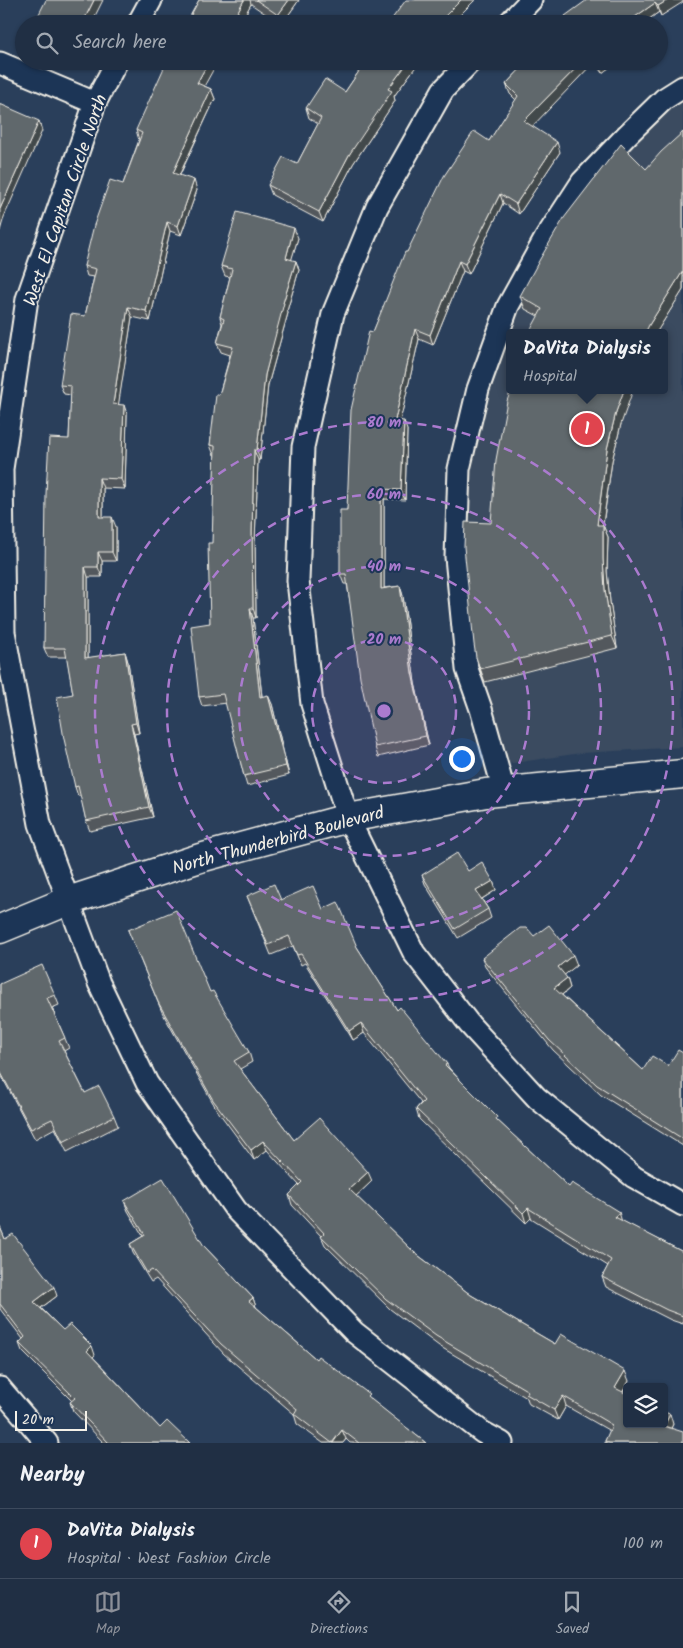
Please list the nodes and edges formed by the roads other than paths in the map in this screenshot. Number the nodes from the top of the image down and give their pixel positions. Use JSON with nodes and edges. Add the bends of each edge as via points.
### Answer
{"nodes":[{"id":1,"x":151,"y":0,"type":"edge"},
{"id":2,"x":531,"y":0,"type":"edge"},
{"id":3,"x":143,"y":15,"type":"edge"},
{"id":4,"x":517,"y":15,"type":"edge"},
{"id":5,"x":0,"y":63,"type":"edge"},
{"id":6,"x":15,"y":69,"type":"edge"},
{"id":7,"x":17,"y":70,"type":"edge"},
{"id":8,"x":112,"y":70,"type":"edge"},
{"id":9,"x":462,"y":70,"type":"edge"},
{"id":10,"x":683,"y":87,"type":"edge"},
{"id":11,"x":95,"y":102,"type":"junction"},
{"id":12,"x":683,"y":774,"type":"edge"},
{"id":13,"x":504,"y":791,"type":"junction"},
{"id":14,"x":348,"y":818,"type":"junction"},
{"id":15,"x":68,"y":901,"type":"junction"},
{"id":16,"x":0,"y":928,"type":"edge"},
{"id":17,"x":683,"y":1205,"type":"edge"},
{"id":18,"x":0,"y":1388,"type":"edge"},
{"id":19,"x":47,"y":1443,"type":"edge"},
{"id":20,"x":502,"y":1443,"type":"edge"}],
"edges":[{"from":1,"to":3,"type":"street"},
{"from":2,"to":4,"type":"street"},
{"from":5,"to":6,"type":"street"},
{"from":7,"to":11,"type":"street"},
{"from":8,"to":11,"type":"street","name":"West El Capitan Circle North"},
{"from":9,"to":14,"type":"street","via":[[443,90],[377,207],[333,314],[303,447],[298,581],[312,704]]},
{"from":10,"to":13,"type":"street","via":[[664,99],[582,182],[545,239],[508,306],[478,390],[459,469],[456,557],[467,669]]},
{"from":11,"to":15,"type":"street","name":"West El Capitan Circle North","via":[[28,299],[2,469],[4,632],[40,824]]},
{"from":12,"to":13,"type":"street","name":"North Thunderbird Boulevard"},
{"from":13,"to":14,"type":"street","name":"North Thunderbird Boulevard"},
{"from":14,"to":15,"type":"street","name":"North Thunderbird Boulevard","via":[[200,858]]},
{"from":14,"to":17,"type":"street","via":[[414,953],[470,1025],[537,1098],[634,1176]]},
{"from":15,"to":16,"type":"street","name":"North Thunderbird Boulevard"},
{"from":15,"to":20,"type":"street","name":"West El Capitan Circle North","via":[[98,983],[148,1083],[236,1210],[354,1332],[482,1432]]},
{"from":18,"to":19,"type":"street"}]}
